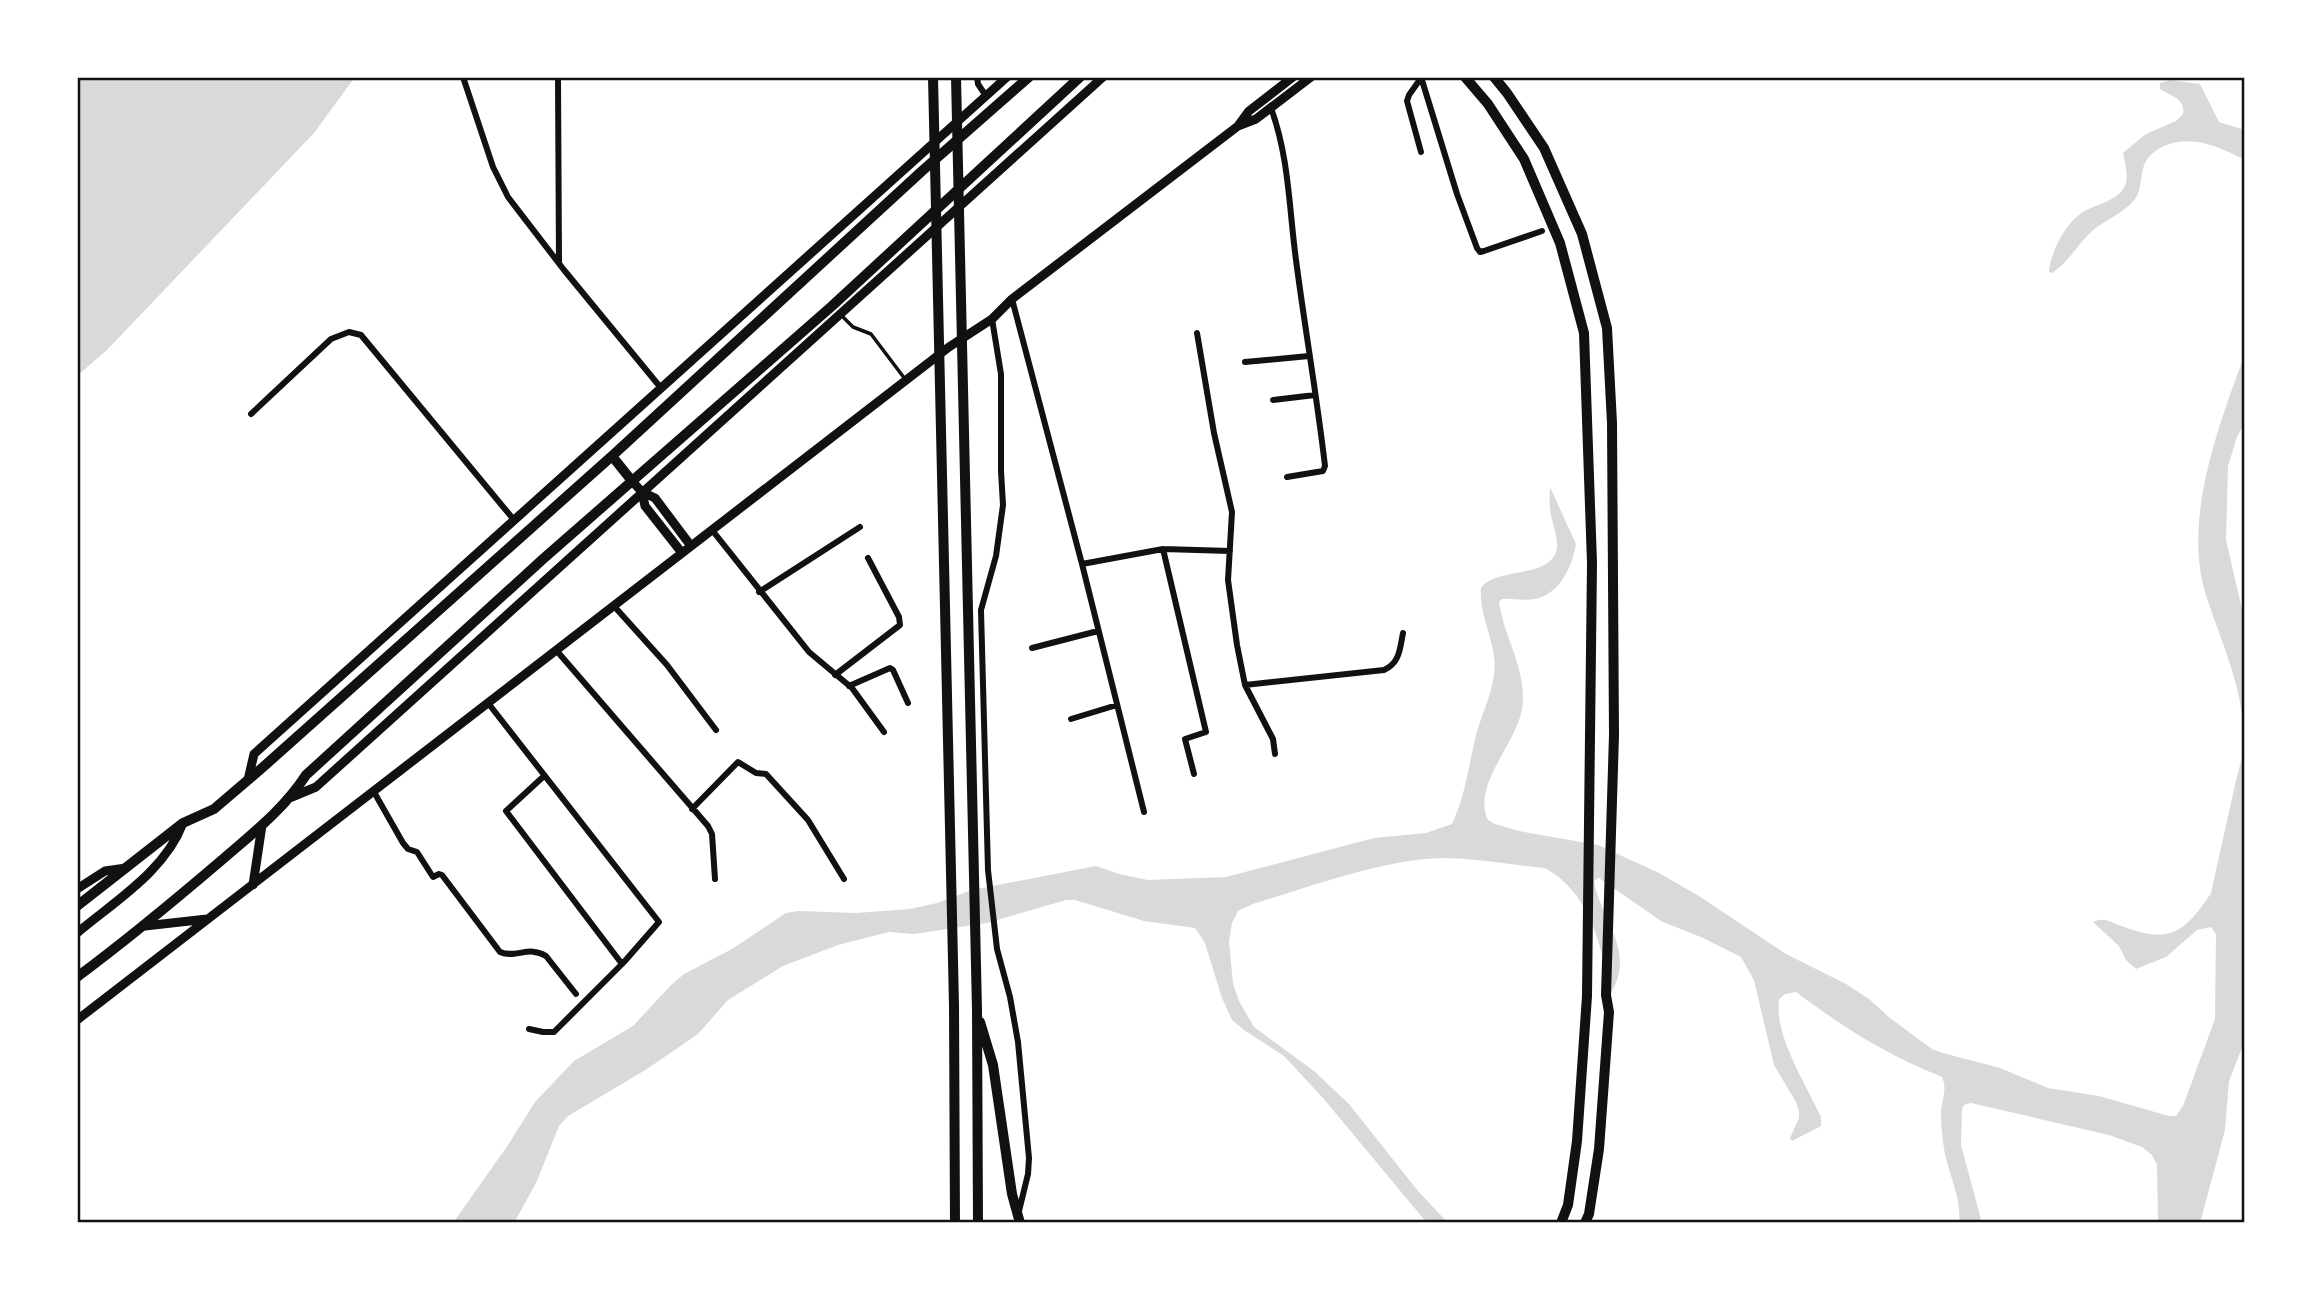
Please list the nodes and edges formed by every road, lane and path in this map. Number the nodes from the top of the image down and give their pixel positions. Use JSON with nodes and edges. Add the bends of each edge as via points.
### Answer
{"nodes":[{"id":1,"x":463,"y":77,"type":"edge"},
{"id":2,"x":558,"y":77,"type":"edge"},
{"id":3,"x":933,"y":77,"type":"edge"},
{"id":4,"x":956,"y":77,"type":"edge"},
{"id":5,"x":977,"y":77,"type":"edge"},
{"id":6,"x":1007,"y":77,"type":"edge"},
{"id":7,"x":1029,"y":77,"type":"edge"},
{"id":8,"x":1080,"y":77,"type":"edge"},
{"id":9,"x":1102,"y":77,"type":"edge"},
{"id":10,"x":1293,"y":77,"type":"edge"},
{"id":11,"x":1311,"y":77,"type":"edge"},
{"id":12,"x":1465,"y":77,"type":"edge"},
{"id":13,"x":1494,"y":77,"type":"edge"},
{"id":14,"x":1421,"y":78,"type":"edge"},
{"id":15,"x":986,"y":96,"type":"junction"},
{"id":16,"x":1270,"y":108,"type":"junction"},
{"id":17,"x":1238,"y":126,"type":"junction"},
{"id":18,"x":1421,"y":152,"type":"dead end"},
{"id":19,"x":1542,"y":231,"type":"dead end"},
{"id":20,"x":559,"y":264,"type":"junction"},
{"id":21,"x":1012,"y":299,"type":"junction"},
{"id":22,"x":841,"y":314,"type":"junction"},
{"id":23,"x":992,"y":318,"type":"junction"},
{"id":24,"x":1197,"y":333,"type":"dead end"},
{"id":25,"x":1310,"y":356,"type":"junction"},
{"id":26,"x":1245,"y":362,"type":"dead end"},
{"id":27,"x":906,"y":380,"type":"junction"},
{"id":28,"x":661,"y":388,"type":"junction"},
{"id":29,"x":1315,"y":395,"type":"junction"},
{"id":30,"x":1273,"y":400,"type":"dead end"},
{"id":31,"x":251,"y":414,"type":"dead end"},
{"id":32,"x":601,"y":443,"type":"junction"},
{"id":33,"x":612,"y":456,"type":"junction"},
{"id":34,"x":1287,"y":477,"type":"dead end"},
{"id":35,"x":632,"y":481,"type":"junction"},
{"id":36,"x":642,"y":492,"type":"junction"},
{"id":37,"x":514,"y":520,"type":"junction"},
{"id":38,"x":860,"y":527,"type":"dead end"},
{"id":39,"x":712,"y":530,"type":"junction"},
{"id":40,"x":691,"y":546,"type":"junction"},
{"id":41,"x":1163,"y":549,"type":"junction"},
{"id":42,"x":1230,"y":551,"type":"junction"},
{"id":43,"x":682,"y":553,"type":"junction"},
{"id":44,"x":868,"y":558,"type":"dead end"},
{"id":45,"x":1082,"y":564,"type":"junction"},
{"id":46,"x":759,"y":592,"type":"junction"},
{"id":47,"x":613,"y":605,"type":"junction"},
{"id":48,"x":1098,"y":631,"type":"junction"},
{"id":49,"x":1403,"y":633,"type":"dead end"},
{"id":50,"x":1032,"y":648,"type":"dead end"},
{"id":51,"x":556,"y":650,"type":"junction"},
{"id":52,"x":835,"y":675,"type":"junction"},
{"id":53,"x":1245,"y":685,"type":"junction"},
{"id":54,"x":849,"y":686,"type":"junction"},
{"id":55,"x":488,"y":703,"type":"junction"},
{"id":56,"x":908,"y":703,"type":"dead end"},
{"id":57,"x":1117,"y":705,"type":"junction"},
{"id":58,"x":1071,"y":719,"type":"dead end"},
{"id":59,"x":716,"y":730,"type":"dead end"},
{"id":60,"x":884,"y":732,"type":"dead end"},
{"id":61,"x":1275,"y":754,"type":"dead end"},
{"id":62,"x":1194,"y":774,"type":"dead end"},
{"id":63,"x":544,"y":776,"type":"junction"},
{"id":64,"x":248,"y":779,"type":"junction"},
{"id":65,"x":374,"y":792,"type":"junction"},
{"id":66,"x":292,"y":797,"type":"junction"},
{"id":67,"x":692,"y":809,"type":"junction"},
{"id":68,"x":1144,"y":812,"type":"dead end"},
{"id":69,"x":183,"y":823,"type":"junction"},
{"id":70,"x":262,"y":825,"type":"junction"},
{"id":71,"x":127,"y":868,"type":"junction"},
{"id":72,"x":273,"y":870,"type":"junction"},
{"id":73,"x":715,"y":878,"type":"dead end"},
{"id":74,"x":844,"y":879,"type":"dead end"},
{"id":75,"x":253,"y":885,"type":"junction"},
{"id":76,"x":77,"y":889,"type":"edge"},
{"id":77,"x":77,"y":906,"type":"edge"},
{"id":78,"x":208,"y":919,"type":"junction"},
{"id":79,"x":145,"y":926,"type":"junction"},
{"id":80,"x":77,"y":933,"type":"edge"},
{"id":81,"x":622,"y":964,"type":"junction"},
{"id":82,"x":77,"y":977,"type":"edge"},
{"id":83,"x":576,"y":994,"type":"dead end"},
{"id":84,"x":977,"y":1010,"type":"junction"},
{"id":85,"x":77,"y":1020,"type":"edge"},
{"id":86,"x":529,"y":1030,"type":"dead end"},
{"id":87,"x":955,"y":1223,"type":"edge"},
{"id":88,"x":978,"y":1223,"type":"edge"},
{"id":89,"x":1018,"y":1223,"type":"edge"},
{"id":90,"x":1561,"y":1223,"type":"edge"},
{"id":91,"x":1585,"y":1223,"type":"edge"}],
"edges":[{"from":1,"to":20,"type":"street","via":[[493,167],[508,197]]},
{"from":2,"to":20,"type":"street"},
{"from":3,"to":87,"type":"highway"},
{"from":4,"to":84,"type":"highway"},
{"from":5,"to":15,"type":"street"},
{"from":6,"to":15,"type":"main road"},
{"from":7,"to":33,"type":"main road"},
{"from":8,"to":35,"type":"main road","via":[[832,306]]},
{"from":9,"to":22,"type":"main road"},
{"from":10,"to":17,"type":"main road","via":[[1249,111]]},
{"from":11,"to":16,"type":"main road"},
{"from":12,"to":90,"type":"highway","via":[[1524,159],[1560,243],[1584,333],[1592,563],[1587,996],[1577,1140]]},
{"from":13,"to":91,"type":"highway","via":[[1544,148],[1582,234],[1607,328],[1615,735],[1609,1012],[1599,1149]]},
{"from":14,"to":18,"type":"street","via":[[1407,97]]},
{"from":14,"to":19,"type":"street","via":[[1480,252]]},
{"from":15,"to":28,"type":"main road"},
{"from":16,"to":17,"type":"main road"},
{"from":16,"to":25,"type":"street","via":[[1286,165]]},
{"from":17,"to":21,"type":"main road"},
{"from":20,"to":28,"type":"street"},
{"from":21,"to":23,"type":"main road"},
{"from":21,"to":45,"type":"street"},
{"from":22,"to":27,"type":"lane","via":[[853,327],[871,334]]},
{"from":22,"to":36,"type":"main road"},
{"from":23,"to":27,"type":"main road"},
{"from":23,"to":89,"type":"street","via":[[1002,374],[1003,505],[996,556],[981,610],[988,870],[997,948],[1018,1042],[1029,1158]]},
{"from":24,"to":42,"type":"street","via":[[1232,512]]},
{"from":25,"to":26,"type":"street"},
{"from":25,"to":29,"type":"street"},
{"from":27,"to":39,"type":"main road"},
{"from":28,"to":32,"type":"main road"},
{"from":29,"to":30,"type":"street"},
{"from":29,"to":34,"type":"street","via":[[1323,471]]},
{"from":31,"to":37,"type":"street","via":[[331,339],[349,332],[362,335]]},
{"from":32,"to":33,"type":"main road"},
{"from":32,"to":37,"type":"main road"},
{"from":33,"to":35,"type":"main road"},
{"from":33,"to":64,"type":"main road"},
{"from":35,"to":36,"type":"main road"},
{"from":35,"to":66,"type":"main road","via":[[306,775]]},
{"from":36,"to":40,"type":"main road","via":[[655,498]]},
{"from":36,"to":43,"type":"main road","via":[[645,506]]},
{"from":36,"to":66,"type":"main road","via":[[316,787]]},
{"from":37,"to":64,"type":"main road","via":[[254,754]]},
{"from":38,"to":46,"type":"street"},
{"from":39,"to":40,"type":"main road"},
{"from":39,"to":46,"type":"street"},
{"from":40,"to":43,"type":"main road"},
{"from":41,"to":42,"type":"street"},
{"from":41,"to":45,"type":"street"},
{"from":41,"to":62,"type":"street","via":[[1206,732],[1185,739]]},
{"from":42,"to":53,"type":"street","via":[[1230,611]]},
{"from":43,"to":47,"type":"main road"},
{"from":44,"to":52,"type":"street","via":[[900,625]]},
{"from":45,"to":48,"type":"street"},
{"from":46,"to":52,"type":"street","via":[[809,652]]},
{"from":47,"to":51,"type":"main road"},
{"from":47,"to":59,"type":"street","via":[[667,665]]},
{"from":48,"to":50,"type":"street"},
{"from":48,"to":57,"type":"street"},
{"from":49,"to":53,"type":"street","via":[[1394,665],[1384,670]]},
{"from":51,"to":55,"type":"main road"},
{"from":51,"to":67,"type":"street"},
{"from":52,"to":54,"type":"street"},
{"from":53,"to":61,"type":"street","via":[[1273,739]]},
{"from":54,"to":56,"type":"street","via":[[890,668]]},
{"from":54,"to":60,"type":"street"},
{"from":55,"to":63,"type":"street"},
{"from":55,"to":65,"type":"main road"},
{"from":57,"to":58,"type":"street"},
{"from":57,"to":68,"type":"street"},
{"from":63,"to":81,"type":"street","via":[[659,922]]},
{"from":63,"to":81,"type":"street","via":[[506,811]]},
{"from":64,"to":69,"type":"main road","via":[[214,809]]},
{"from":65,"to":72,"type":"main road"},
{"from":65,"to":83,"type":"street","via":[[402,843],[417,852],[433,877],[442,875],[500,952],[540,952]]},
{"from":66,"to":70,"type":"main road"},
{"from":67,"to":73,"type":"street","via":[[712,834]]},
{"from":67,"to":74,"type":"street","via":[[738,762],[756,774],[766,774],[808,820]]},
{"from":69,"to":71,"type":"main road"},
{"from":69,"to":80,"type":"main road","via":[[164,858]]},
{"from":70,"to":72,"type":"main road","via":[[259,858],[265,868]]},
{"from":70,"to":75,"type":"main road"},
{"from":70,"to":79,"type":"main road"},
{"from":71,"to":76,"type":"main road","via":[[105,871]]},
{"from":71,"to":77,"type":"main road"},
{"from":72,"to":75,"type":"main road"},
{"from":75,"to":78,"type":"main road"},
{"from":78,"to":79,"type":"main road"},
{"from":78,"to":85,"type":"main road"},
{"from":79,"to":82,"type":"main road"},
{"from":81,"to":86,"type":"street","via":[[554,1032]]},
{"from":84,"to":88,"type":"highway"},
{"from":84,"to":89,"type":"highway","via":[[993,1065]]}]}
